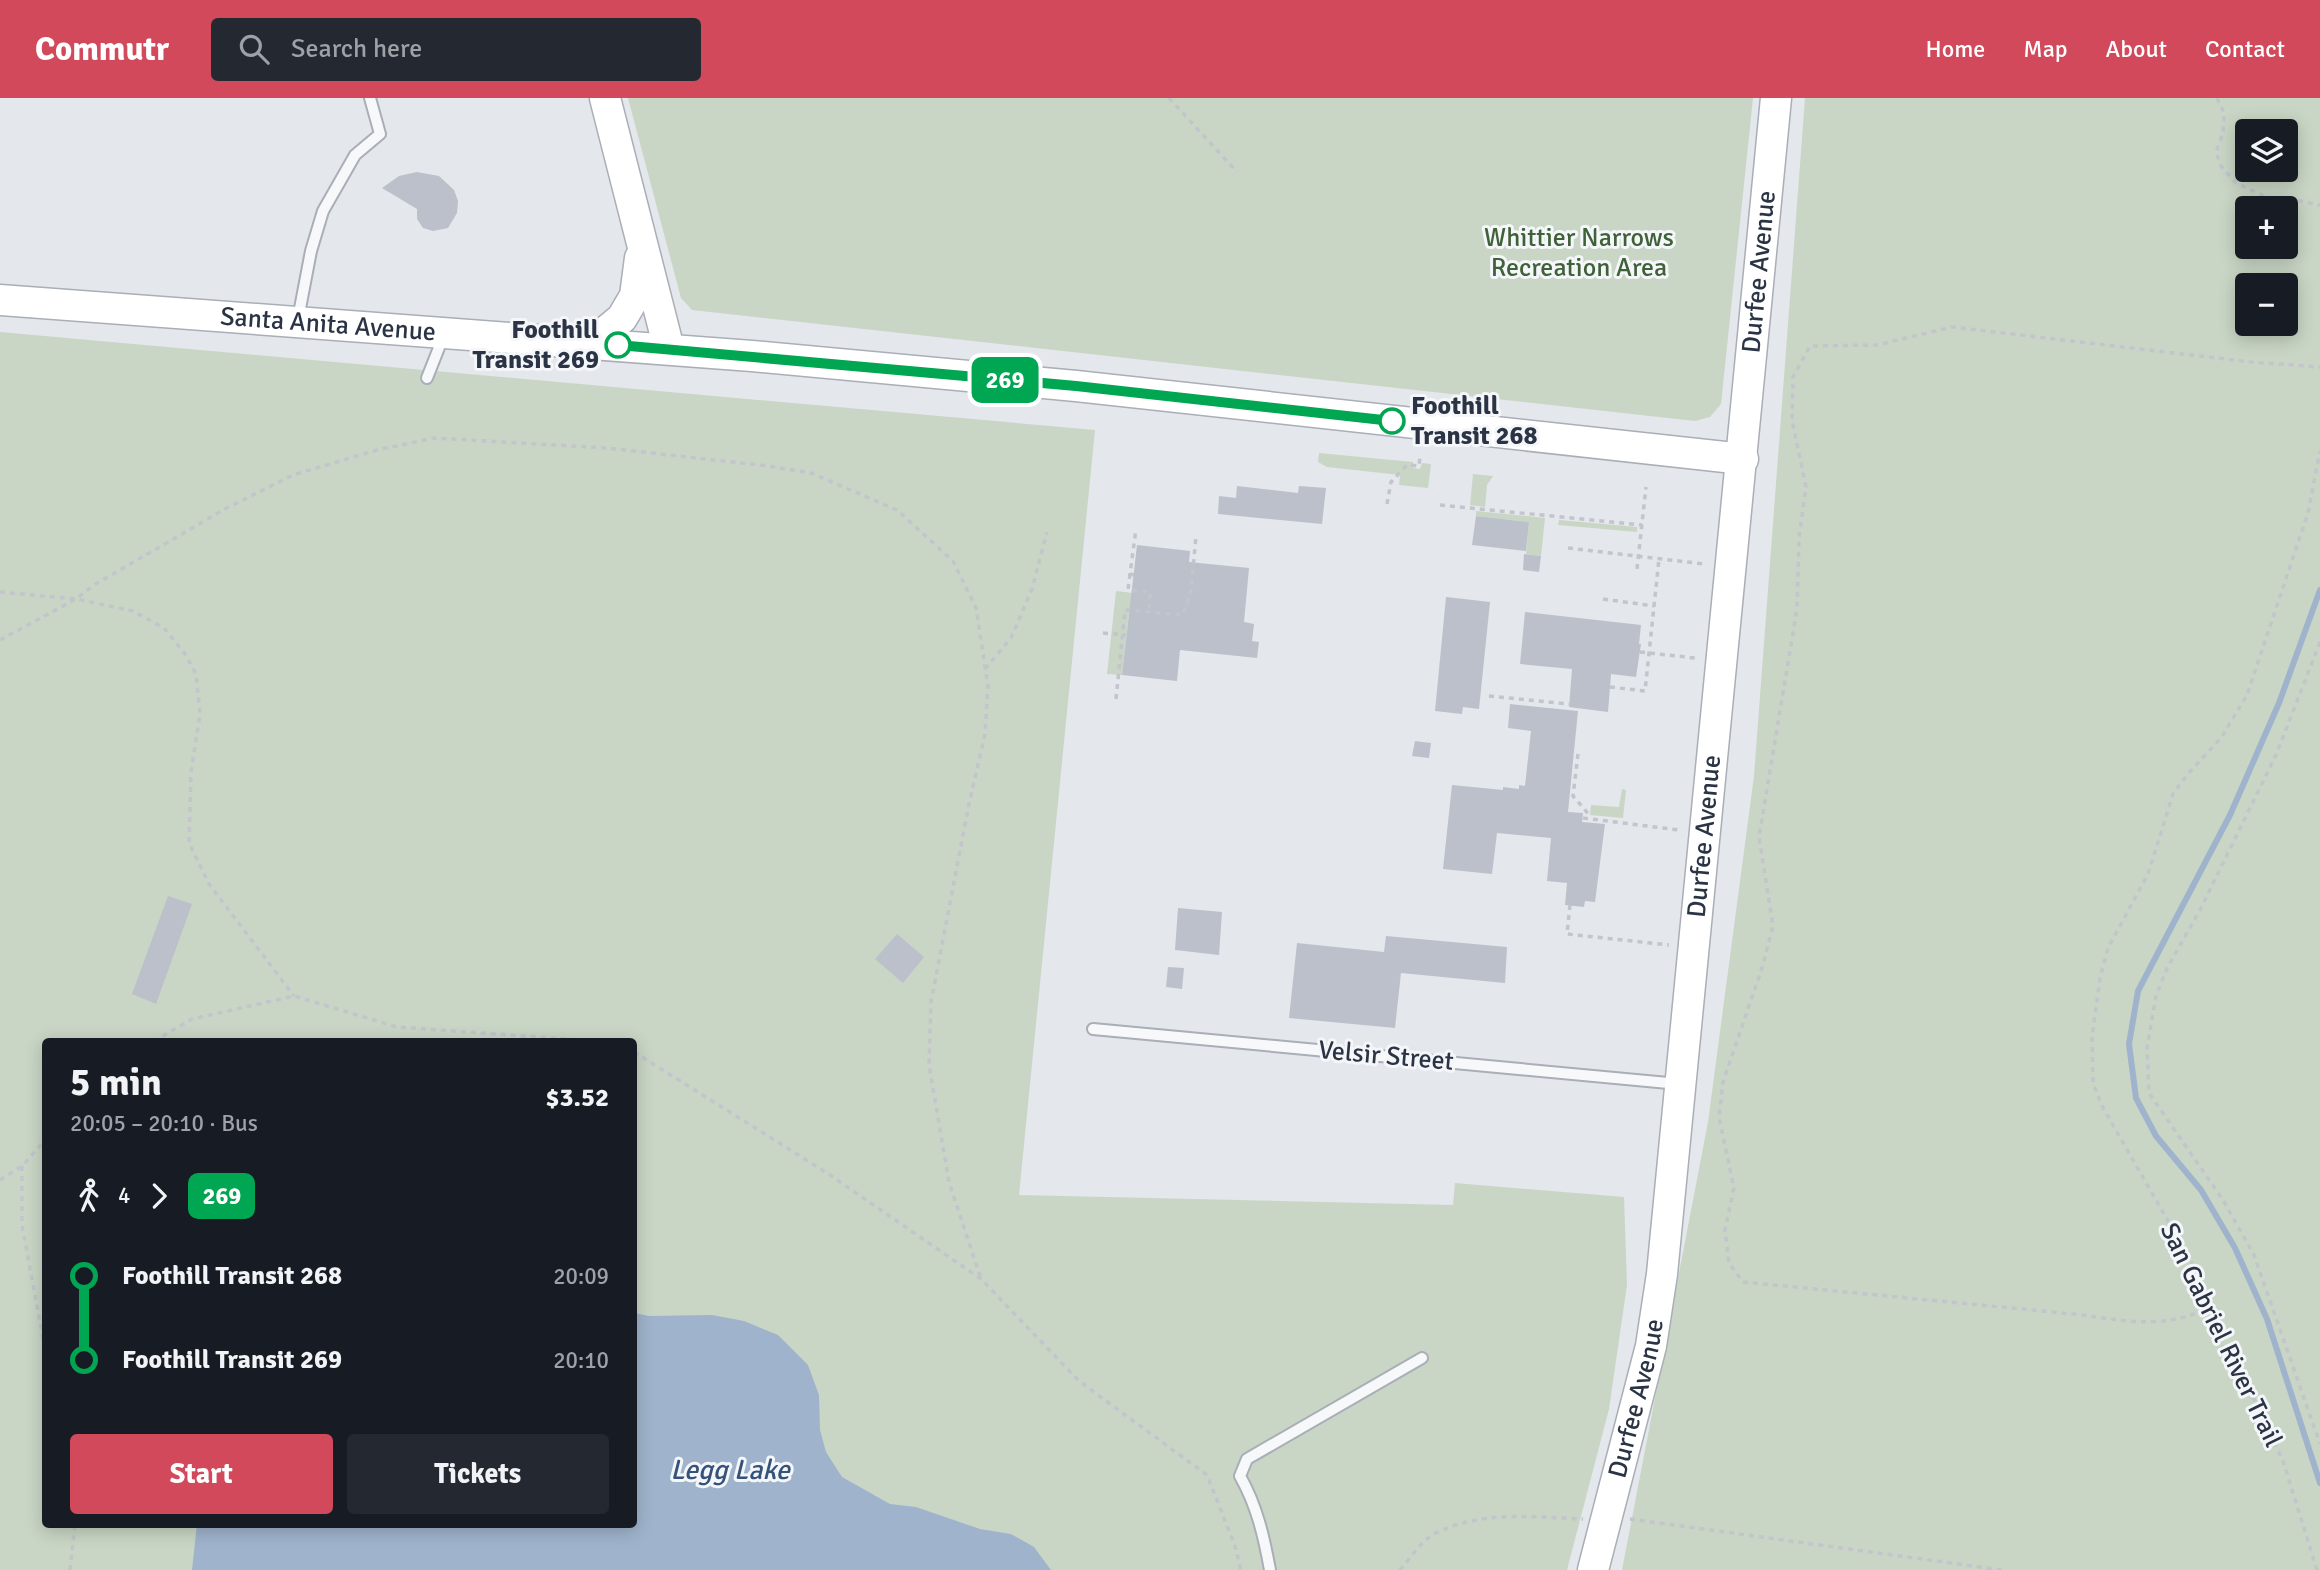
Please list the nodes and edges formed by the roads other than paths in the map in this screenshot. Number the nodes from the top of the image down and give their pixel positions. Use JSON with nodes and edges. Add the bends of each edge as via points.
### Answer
{"nodes":[{"id":1,"x":370,"y":98,"type":"edge"},
{"id":2,"x":605,"y":98,"type":"edge"},
{"id":3,"x":1776,"y":98,"type":"edge"},
{"id":4,"x":643,"y":244,"type":"junction"},
{"id":5,"x":0,"y":300,"type":"edge"},
{"id":6,"x":297,"y":321,"type":"junction"},
{"id":7,"x":445,"y":332,"type":"junction"},
{"id":8,"x":592,"y":343,"type":"junction"},
{"id":9,"x":669,"y":349,"type":"junction"},
{"id":10,"x":427,"y":378,"type":"dead end"},
{"id":11,"x":1743,"y":459,"type":"junction"},
{"id":12,"x":1093,"y":1029,"type":"dead end"},
{"id":13,"x":1679,"y":1084,"type":"junction"},
{"id":14,"x":1422,"y":1358,"type":"dead end"},
{"id":15,"x":1270,"y":1570,"type":"edge"},
{"id":16,"x":1593,"y":1570,"type":"edge"}],
"edges":[{"from":1,"to":6,"type":"lane","via":[[380,135],[355,155],[323,211]]},
{"from":2,"to":4,"type":"main road"},
{"from":3,"to":11,"type":"main road","name":"Durfee Avenue"},
{"from":4,"to":8,"type":"main road","via":[[635,296],[622,318]]},
{"from":4,"to":9,"type":"main road"},
{"from":5,"to":6,"type":"main road","name":"Santa Anita Avenue"},
{"from":6,"to":7,"type":"main road","name":"Santa Anita Avenue"},
{"from":7,"to":8,"type":"main road","name":"Santa Anita Avenue"},
{"from":7,"to":10,"type":"lane"},
{"from":8,"to":9,"type":"main road","name":"Santa Anita Avenue"},
{"from":9,"to":11,"type":"main road","name":"Santa Anita Avenue","via":[[1076,386]]},
{"from":11,"to":13,"type":"main road","name":"Durfee Avenue"},
{"from":12,"to":13,"type":"lane","name":"Velsir Street"},
{"from":13,"to":16,"type":"main road","name":"Durfee Avenue","via":[[1669,1213],[1651,1346]]},
{"from":14,"to":15,"type":"lane","via":[[1247,1459],[1240,1476],[1263,1531]]}]}
